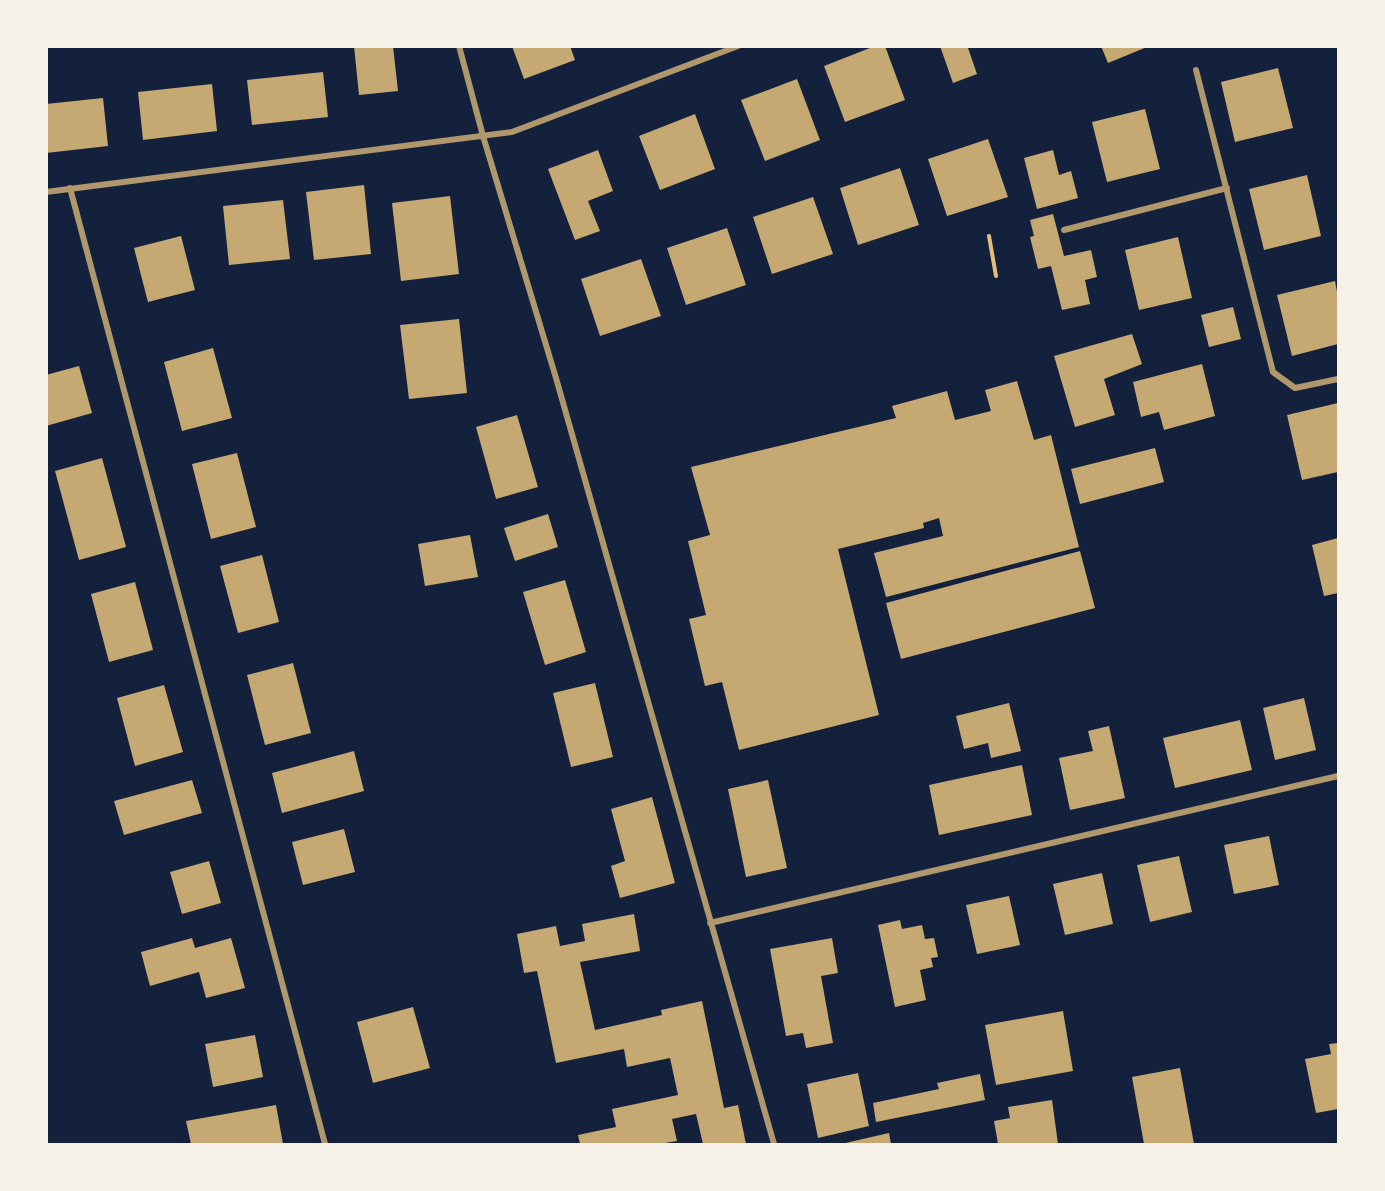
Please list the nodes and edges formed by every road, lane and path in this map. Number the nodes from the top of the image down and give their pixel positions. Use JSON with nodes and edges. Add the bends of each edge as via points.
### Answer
{"nodes":[{"id":1,"x":459,"y":46,"type":"edge"},
{"id":2,"x":738,"y":46,"type":"edge"},
{"id":3,"x":1196,"y":70,"type":"dead end"},
{"id":4,"x":483,"y":136,"type":"junction"},
{"id":5,"x":70,"y":188,"type":"junction"},
{"id":6,"x":1227,"y":188,"type":"junction"},
{"id":7,"x":46,"y":192,"type":"edge"},
{"id":8,"x":1064,"y":230,"type":"dead end"},
{"id":9,"x":989,"y":236,"type":"dead end"},
{"id":10,"x":996,"y":276,"type":"dead end"},
{"id":11,"x":1338,"y":379,"type":"edge"},
{"id":12,"x":1338,"y":776,"type":"edge"},
{"id":13,"x":710,"y":923,"type":"junction"},
{"id":14,"x":325,"y":1144,"type":"edge"},
{"id":15,"x":774,"y":1144,"type":"edge"}],
"edges":[{"from":1,"to":4,"type":"street"},
{"from":2,"to":4,"type":"street","via":[[512,132]]},
{"from":3,"to":6,"type":"street"},
{"from":4,"to":5,"type":"street"},
{"from":4,"to":13,"type":"street"},
{"from":5,"to":7,"type":"street"},
{"from":5,"to":14,"type":"street"},
{"from":6,"to":8,"type":"street"},
{"from":6,"to":11,"type":"street","via":[[1273,372],[1295,388]]},
{"from":9,"to":10,"type":"path"},
{"from":12,"to":13,"type":"street"},
{"from":13,"to":15,"type":"street"}]}
